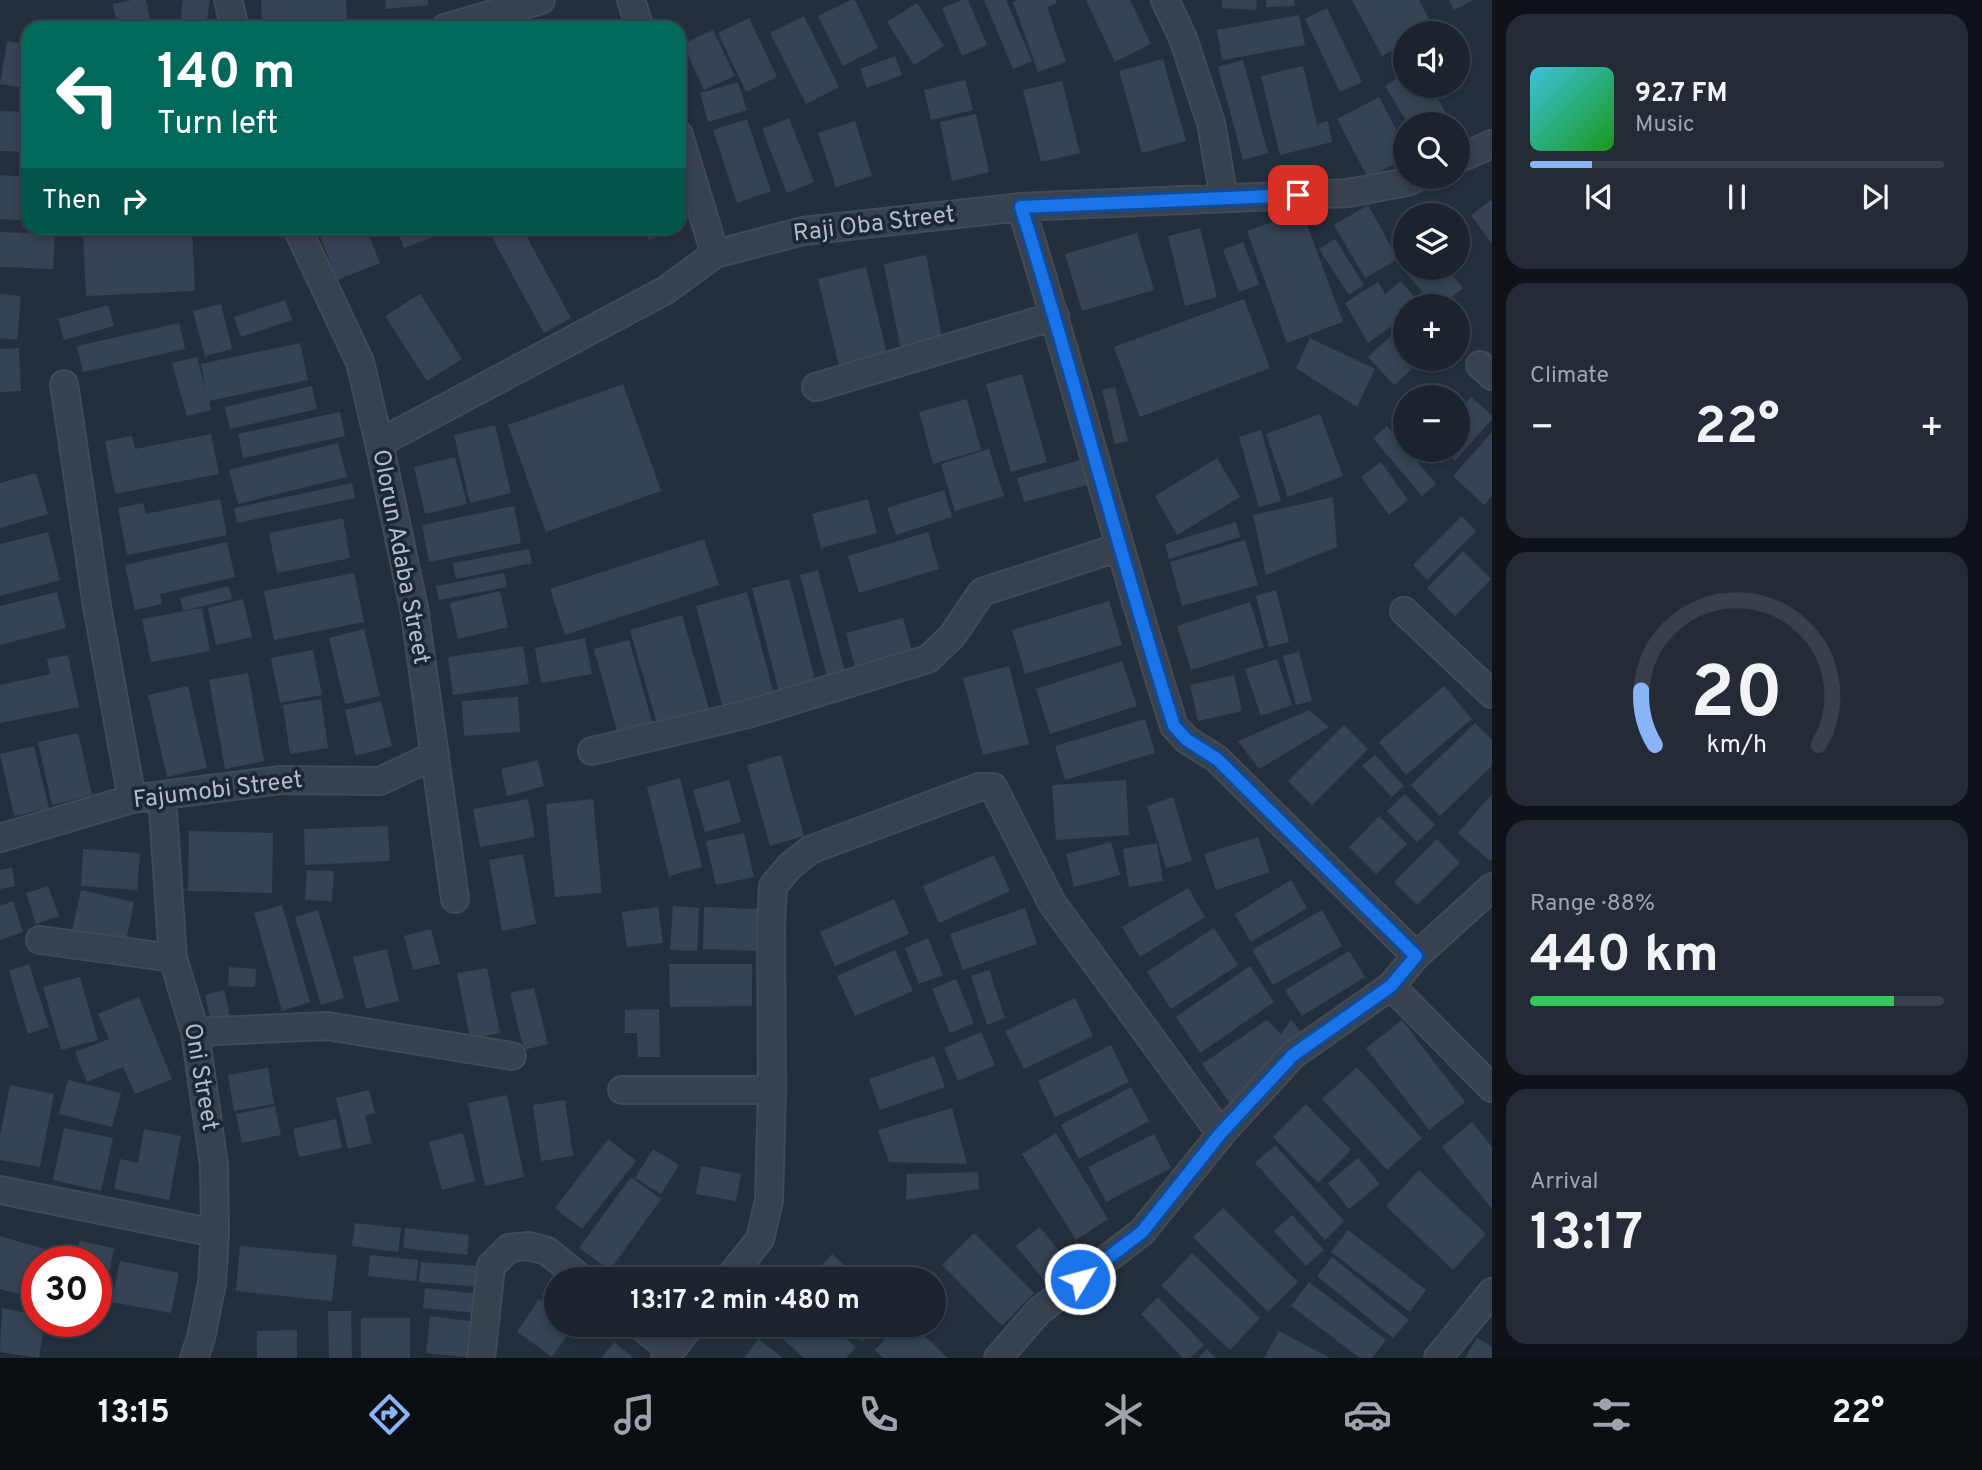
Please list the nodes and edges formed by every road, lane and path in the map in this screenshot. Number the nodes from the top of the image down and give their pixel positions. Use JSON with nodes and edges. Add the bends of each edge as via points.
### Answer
{"nodes":[{"id":1,"x":228,"y":0,"type":"edge"},
{"id":2,"x":541,"y":0,"type":"edge"},
{"id":3,"x":631,"y":0,"type":"edge"},
{"id":4,"x":1165,"y":0,"type":"edge"},
{"id":5,"x":233,"y":21,"type":"edge"},
{"id":6,"x":469,"y":21,"type":"edge"},
{"id":7,"x":638,"y":21,"type":"edge"},
{"id":8,"x":1492,"y":144,"type":"edge"},
{"id":9,"x":1470,"y":154,"type":"edge"},
{"id":10,"x":686,"y":158,"type":"edge"},
{"id":11,"x":1393,"y":185,"type":"edge"},
{"id":12,"x":1224,"y":198,"type":"junction"},
{"id":13,"x":1021,"y":207,"type":"junction"},
{"id":14,"x":300,"y":235,"type":"edge"},
{"id":15,"x":715,"y":254,"type":"junction"},
{"id":16,"x":1055,"y":316,"type":"junction"},
{"id":17,"x":64,"y":384,"type":"dead end"},
{"id":18,"x":816,"y":387,"type":"dead end"},
{"id":19,"x":379,"y":443,"type":"junction"},
{"id":20,"x":1120,"y":547,"type":"junction"},
{"id":21,"x":1404,"y":611,"type":"dead end"},
{"id":22,"x":1492,"y":694,"type":"edge"},
{"id":23,"x":592,"y":751,"type":"dead end"},
{"id":24,"x":435,"y":755,"type":"junction"},
{"id":25,"x":162,"y":796,"type":"junction"},
{"id":26,"x":132,"y":799,"type":"junction"},
{"id":27,"x":0,"y":838,"type":"edge"},
{"id":28,"x":1492,"y":887,"type":"edge"},
{"id":29,"x":455,"y":900,"type":"dead end"},
{"id":30,"x":40,"y":940,"type":"dead end"},
{"id":31,"x":1416,"y":956,"type":"junction"},
{"id":32,"x":173,"y":958,"type":"junction"},
{"id":33,"x":1391,"y":986,"type":"junction"},
{"id":34,"x":195,"y":1032,"type":"junction"},
{"id":35,"x":513,"y":1056,"type":"dead end"},
{"id":36,"x":1492,"y":1088,"type":"edge"},
{"id":37,"x":622,"y":1090,"type":"dead end"},
{"id":38,"x":772,"y":1090,"type":"junction"},
{"id":39,"x":1220,"y":1134,"type":"junction"},
{"id":40,"x":0,"y":1191,"type":"edge"},
{"id":41,"x":215,"y":1233,"type":"junction"},
{"id":42,"x":567,"y":1267,"type":"edge"},
{"id":43,"x":738,"y":1267,"type":"edge"},
{"id":44,"x":1492,"y":1292,"type":"edge"},
{"id":45,"x":651,"y":1337,"type":"edge"},
{"id":46,"x":681,"y":1337,"type":"edge"},
{"id":47,"x":668,"y":1354,"type":"edge"},
{"id":48,"x":194,"y":1358,"type":"edge"},
{"id":49,"x":481,"y":1358,"type":"edge"},
{"id":50,"x":998,"y":1358,"type":"edge"},
{"id":51,"x":1438,"y":1358,"type":"edge"}],
"edges":[{"from":1,"to":5,"type":"street"},
{"from":2,"to":6,"type":"street"},
{"from":3,"to":7,"type":"street"},
{"from":4,"to":12,"type":"street","via":[[1183,38],[1211,123]]},
{"from":8,"to":9,"type":"street"},
{"from":10,"to":15,"type":"street"},
{"from":11,"to":12,"type":"street","name":"Raji Oba Street","via":[[1348,193]]},
{"from":12,"to":13,"type":"street","name":"Raji Oba Street"},
{"from":13,"to":15,"type":"street","name":"Raji Oba Street","via":[[803,231]]},
{"from":13,"to":16,"type":"street"},
{"from":14,"to":19,"type":"street","name":"Olorun Adaba Street","via":[[360,362]]},
{"from":15,"to":19,"type":"street","name":"Raji Oba Street","via":[[666,290]]},
{"from":16,"to":18,"type":"street"},
{"from":16,"to":20,"type":"street"},
{"from":17,"to":26,"type":"street"},
{"from":19,"to":24,"type":"street","name":"Olorun Adaba Street","via":[[414,608]]},
{"from":20,"to":23,"type":"street","via":[[982,592],[952,636],[928,659],[748,714]]},
{"from":20,"to":31,"type":"street","via":[[1174,726],[1217,759]]},
{"from":21,"to":22,"type":"street"},
{"from":24,"to":25,"type":"street","name":"Fajumobi Street","via":[[380,781],[281,780]]},
{"from":24,"to":29,"type":"street","name":"Olorun Adaba Street"},
{"from":25,"to":26,"type":"street","name":"Fajumobi Street"},
{"from":25,"to":32,"type":"street","name":"Oni Street"},
{"from":26,"to":27,"type":"street","name":"Fajumobi Street"},
{"from":28,"to":31,"type":"street"},
{"from":30,"to":32,"type":"street"},
{"from":31,"to":33,"type":"street"},
{"from":32,"to":34,"type":"street","name":"Oni Street"},
{"from":33,"to":36,"type":"street"},
{"from":33,"to":39,"type":"street","via":[[1293,1055]]},
{"from":34,"to":35,"type":"street","via":[[327,1026]]},
{"from":34,"to":41,"type":"street","name":"Oni Street","via":[[214,1165]]},
{"from":37,"to":38,"type":"street"},
{"from":38,"to":39,"type":"street","via":[[774,886],[810,850],[957,794],[993,787],[1052,903]]},
{"from":38,"to":43,"type":"street","via":[[769,1201],[760,1239]]},
{"from":39,"to":50,"type":"street","via":[[1142,1232],[1039,1311]]},
{"from":40,"to":41,"type":"street"},
{"from":41,"to":48,"type":"street","name":"Oni Street","via":[[212,1283]]},
{"from":42,"to":49,"type":"street","via":[[547,1251],[529,1246],[509,1248],[491,1266]]},
{"from":44,"to":51,"type":"street"},
{"from":45,"to":47,"type":"street"},
{"from":46,"to":47,"type":"street"}]}
